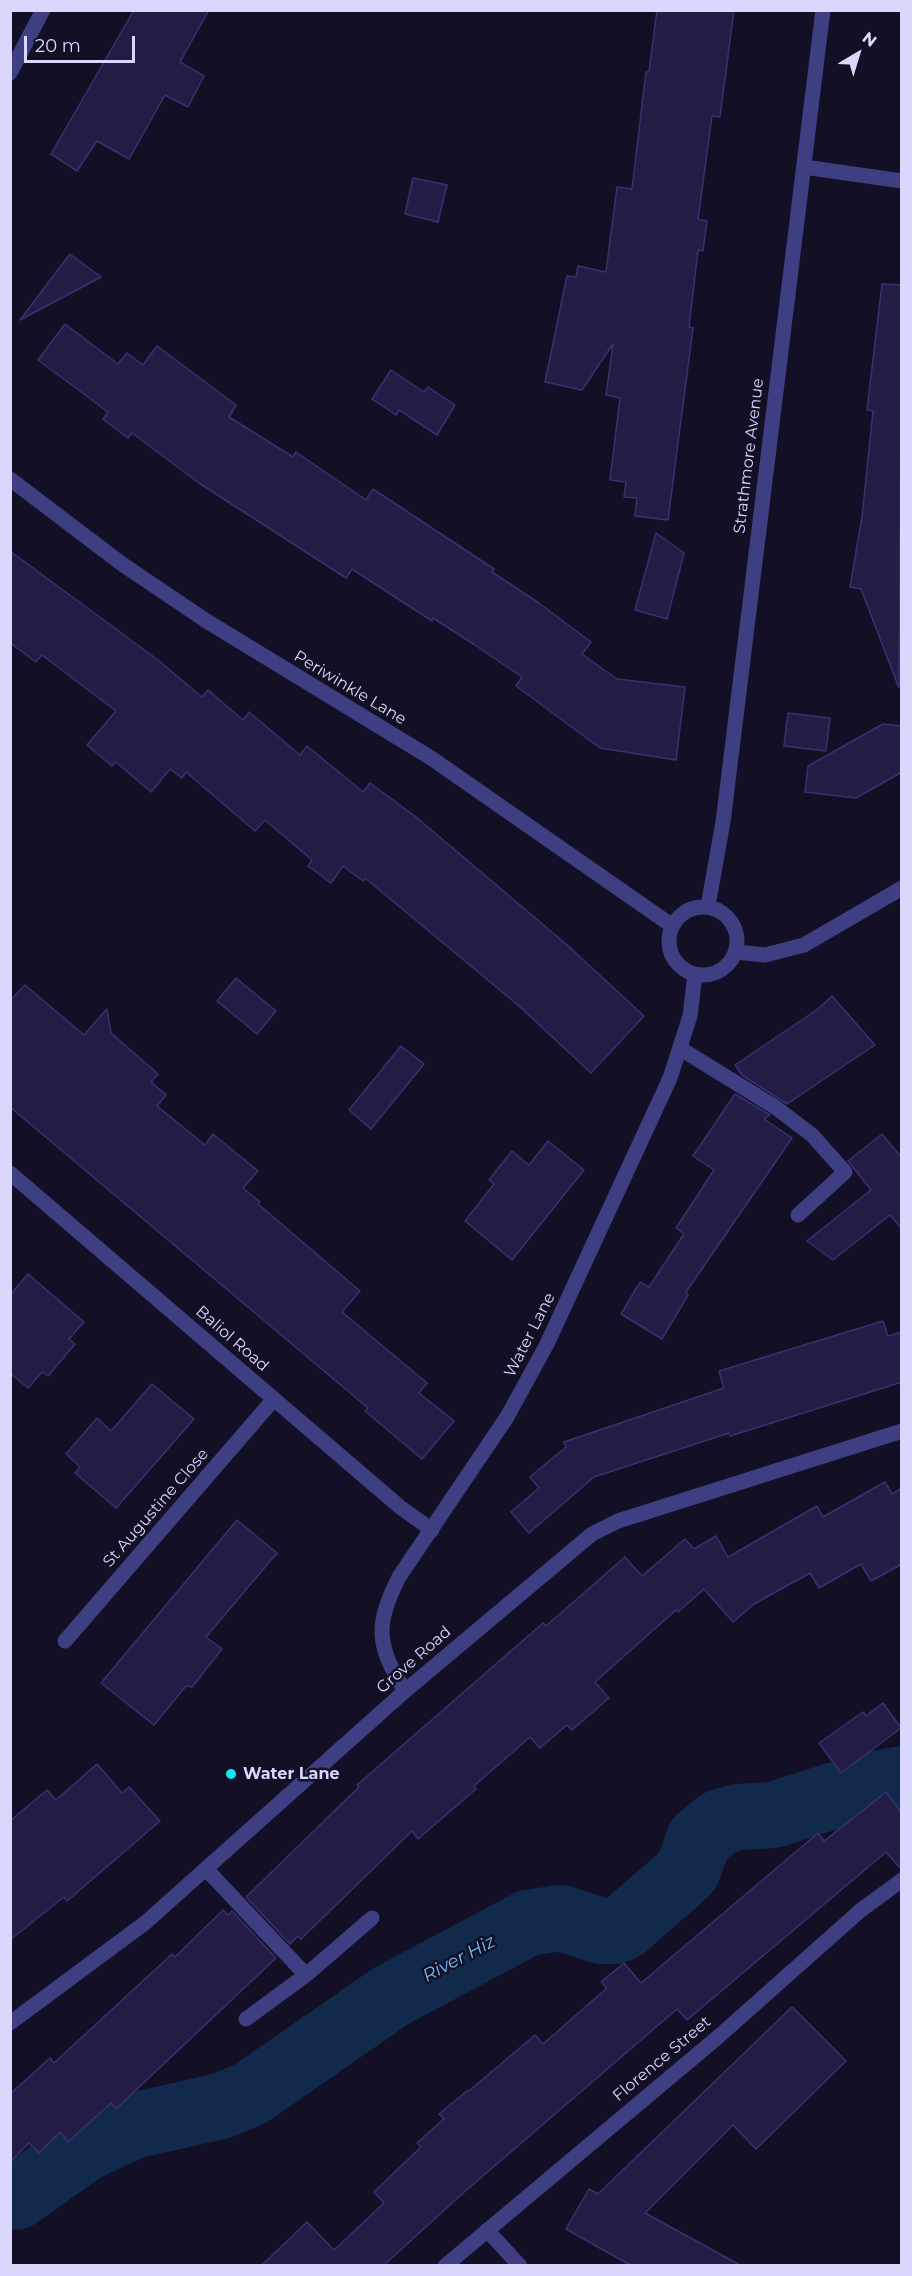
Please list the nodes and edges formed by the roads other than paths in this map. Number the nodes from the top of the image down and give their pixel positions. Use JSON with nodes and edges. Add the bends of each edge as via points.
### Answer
{"nodes":[{"id":1,"x":43,"y":10,"type":"edge"},
{"id":2,"x":823,"y":10,"type":"edge"},
{"id":3,"x":10,"y":73,"type":"edge"},
{"id":4,"x":804,"y":167,"type":"junction"},
{"id":5,"x":902,"y":181,"type":"edge"},
{"id":6,"x":10,"y":479,"type":"edge"},
{"id":7,"x":902,"y":888,"type":"edge"},
{"id":8,"x":708,"y":906,"type":"junction"},
{"id":9,"x":671,"y":925,"type":"junction"},
{"id":10,"x":736,"y":952,"type":"junction"},
{"id":11,"x":695,"y":974,"type":"junction"},
{"id":12,"x":681,"y":1049,"type":"junction"},
{"id":13,"x":10,"y":1173,"type":"edge"},
{"id":14,"x":798,"y":1215,"type":"dead end"},
{"id":15,"x":274,"y":1399,"type":"junction"},
{"id":16,"x":902,"y":1431,"type":"edge"},
{"id":17,"x":432,"y":1530,"type":"junction"},
{"id":18,"x":65,"y":1641,"type":"dead end"},
{"id":19,"x":405,"y":1691,"type":"junction"},
{"id":20,"x":206,"y":1869,"type":"junction"},
{"id":21,"x":902,"y":1880,"type":"edge"},
{"id":22,"x":372,"y":1918,"type":"dead end"},
{"id":23,"x":306,"y":1975,"type":"junction"},
{"id":24,"x":246,"y":2019,"type":"dead end"},
{"id":25,"x":10,"y":2023,"type":"edge"},
{"id":26,"x":487,"y":2230,"type":"junction"},
{"id":27,"x":446,"y":2265,"type":"edge"},
{"id":28,"x":519,"y":2265,"type":"edge"}],
"edges":[{"from":1,"to":3,"type":"street"},
{"from":2,"to":4,"type":"street","name":"Strathmore Avenue"},
{"from":4,"to":5,"type":"street"},
{"from":4,"to":8,"type":"street","name":"Strathmore Avenue","via":[[723,822]]},
{"from":6,"to":9,"type":"street","name":"Periwinkle Lane","via":[[122,564],[196,614],[431,758]]},
{"from":7,"to":10,"type":"street","via":[[804,945],[765,955]]},
{"from":8,"to":9,"type":"street","via":[[687,910]]},
{"from":8,"to":10,"type":"street","via":[[726,914],[737,932]]},
{"from":9,"to":11,"type":"street","via":[[668,945],[677,964]]},
{"from":10,"to":11,"type":"street","via":[[719,970]]},
{"from":11,"to":12,"type":"street","name":"Water Lane"},
{"from":12,"to":14,"type":"street","via":[[775,1107],[812,1135],[845,1172]]},
{"from":12,"to":17,"type":"street","name":"Water Lane","via":[[547,1344],[507,1418]]},
{"from":13,"to":15,"type":"street","name":"Baliol Road"},
{"from":15,"to":17,"type":"street","name":"Baliol Road"},
{"from":15,"to":18,"type":"street","name":"St Augustine Close"},
{"from":16,"to":19,"type":"street","name":"Grove Road","via":[[618,1521],[574,1547]]},
{"from":17,"to":19,"type":"street","name":"Water Lane","via":[[399,1577],[380,1625],[392,1670]]},
{"from":19,"to":20,"type":"street","name":"Grove Road"},
{"from":20,"to":23,"type":"street"},
{"from":20,"to":25,"type":"street","name":"Grove Road","via":[[145,1923]]},
{"from":21,"to":26,"type":"street","name":"Florence Street","via":[[861,1910],[718,2037]]},
{"from":22,"to":23,"type":"street"},
{"from":23,"to":24,"type":"street"},
{"from":26,"to":27,"type":"street","name":"Florence Street"},
{"from":26,"to":28,"type":"street"}]}
